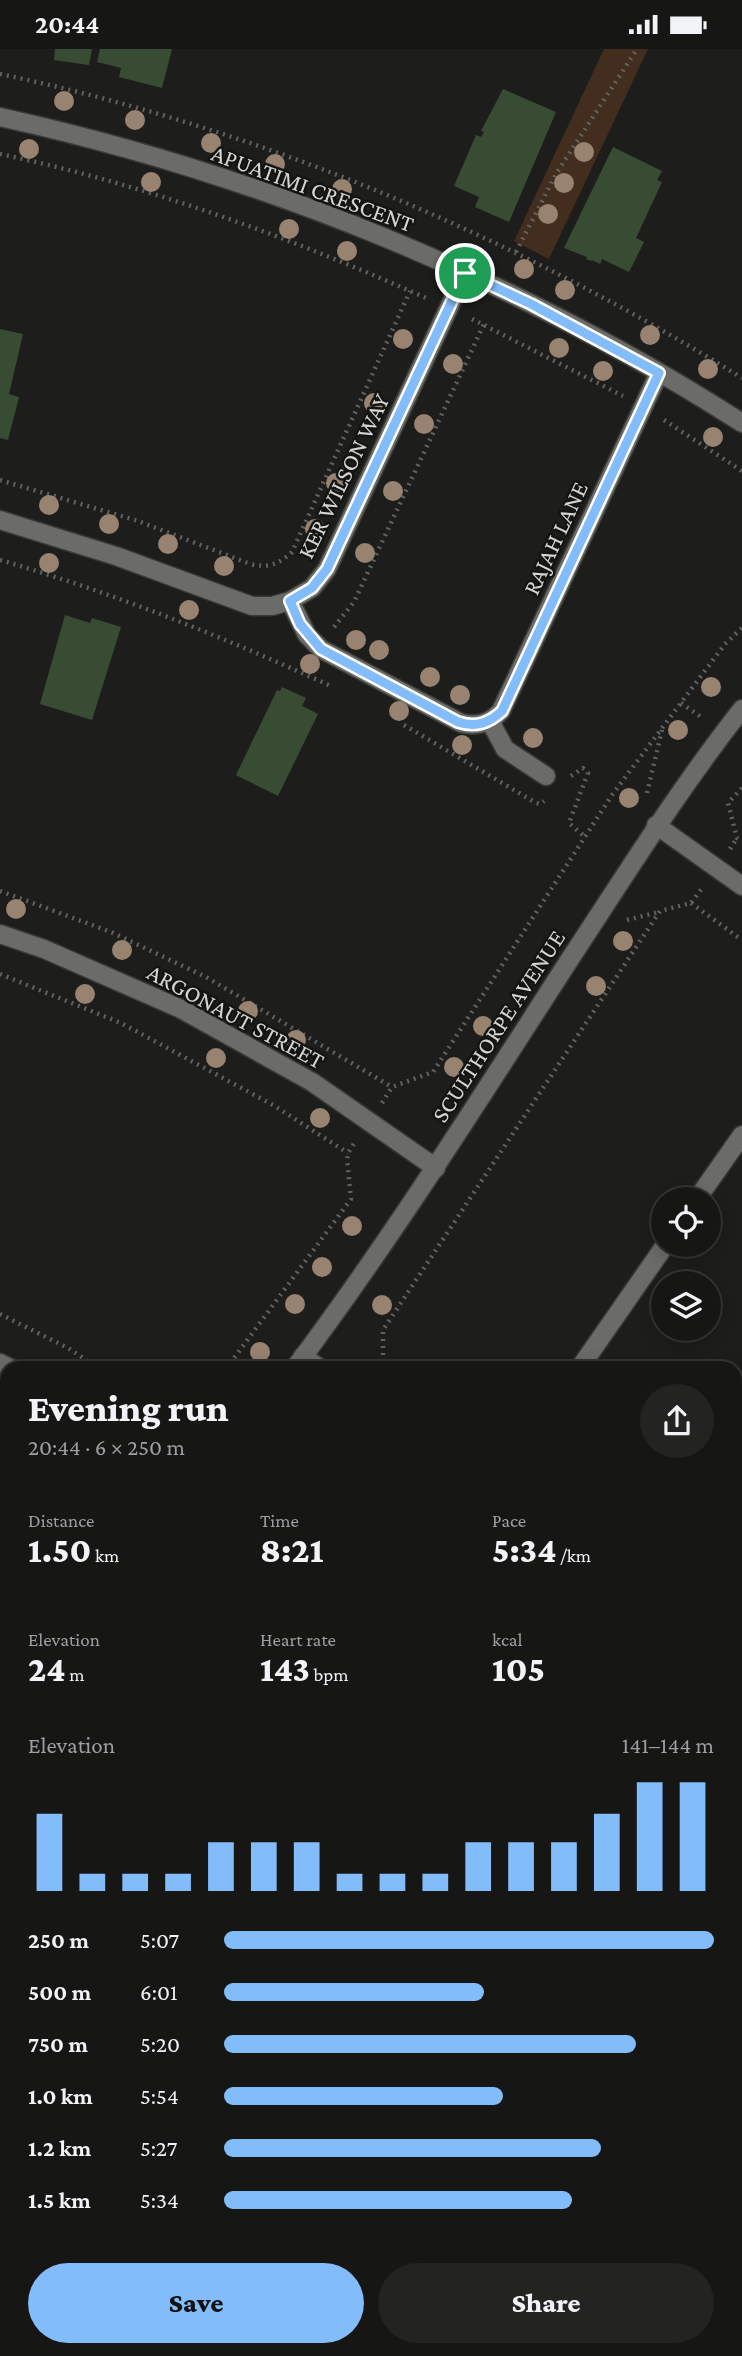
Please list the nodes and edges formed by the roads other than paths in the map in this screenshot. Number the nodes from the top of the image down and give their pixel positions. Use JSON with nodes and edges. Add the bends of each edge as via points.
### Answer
{"nodes":[{"id":1,"x":0,"y":117,"type":"edge"},
{"id":2,"x":465,"y":273,"type":"junction"},
{"id":3,"x":659,"y":373,"type":"junction"},
{"id":4,"x":742,"y":423,"type":"edge"},
{"id":5,"x":0,"y":520,"type":"edge"},
{"id":6,"x":290,"y":601,"type":"junction"},
{"id":7,"x":742,"y":709,"type":"edge"},
{"id":8,"x":490,"y":721,"type":"junction"},
{"id":9,"x":546,"y":776,"type":"dead end"},
{"id":10,"x":656,"y":825,"type":"junction"},
{"id":11,"x":742,"y":886,"type":"edge"},
{"id":12,"x":0,"y":934,"type":"edge"},
{"id":13,"x":742,"y":1135,"type":"edge"},
{"id":14,"x":436,"y":1168,"type":"junction"},
{"id":15,"x":705,"y":1187,"type":"edge"},
{"id":16,"x":657,"y":1257,"type":"edge"},
{"id":17,"x":299,"y":1361,"type":"edge"},
{"id":18,"x":585,"y":1361,"type":"edge"}],
"edges":[{"from":1,"to":2,"type":"street","name":"APUATIMI CRESCENT","via":[[87,136],[279,196]]},
{"from":2,"to":3,"type":"street","name":"APUATIMI CRESCENT"},
{"from":2,"to":6,"type":"street","name":"KER WILSON WAY","via":[[327,569],[312,588]]},
{"from":3,"to":4,"type":"street","name":"APUATIMI CRESCENT"},
{"from":3,"to":8,"type":"street","name":"RAJAH LANE","via":[[502,711]]},
{"from":5,"to":6,"type":"street","name":"KER WILSON WAY","via":[[116,556],[240,603],[265,607]]},
{"from":6,"to":8,"type":"street","via":[[312,640],[333,656],[461,723]]},
{"from":7,"to":10,"type":"street","name":"SCULTHORPE AVENUE"},
{"from":8,"to":9,"type":"street","via":[[505,749]]},
{"from":10,"to":11,"type":"street"},
{"from":10,"to":14,"type":"street","name":"SCULTHORPE AVENUE"},
{"from":12,"to":14,"type":"street","name":"ARGONAUT STREET","via":[[181,1009],[312,1082]]},
{"from":13,"to":15,"type":"street"},
{"from":14,"to":17,"type":"street","name":"SCULTHORPE AVENUE"},
{"from":16,"to":18,"type":"street"}]}
